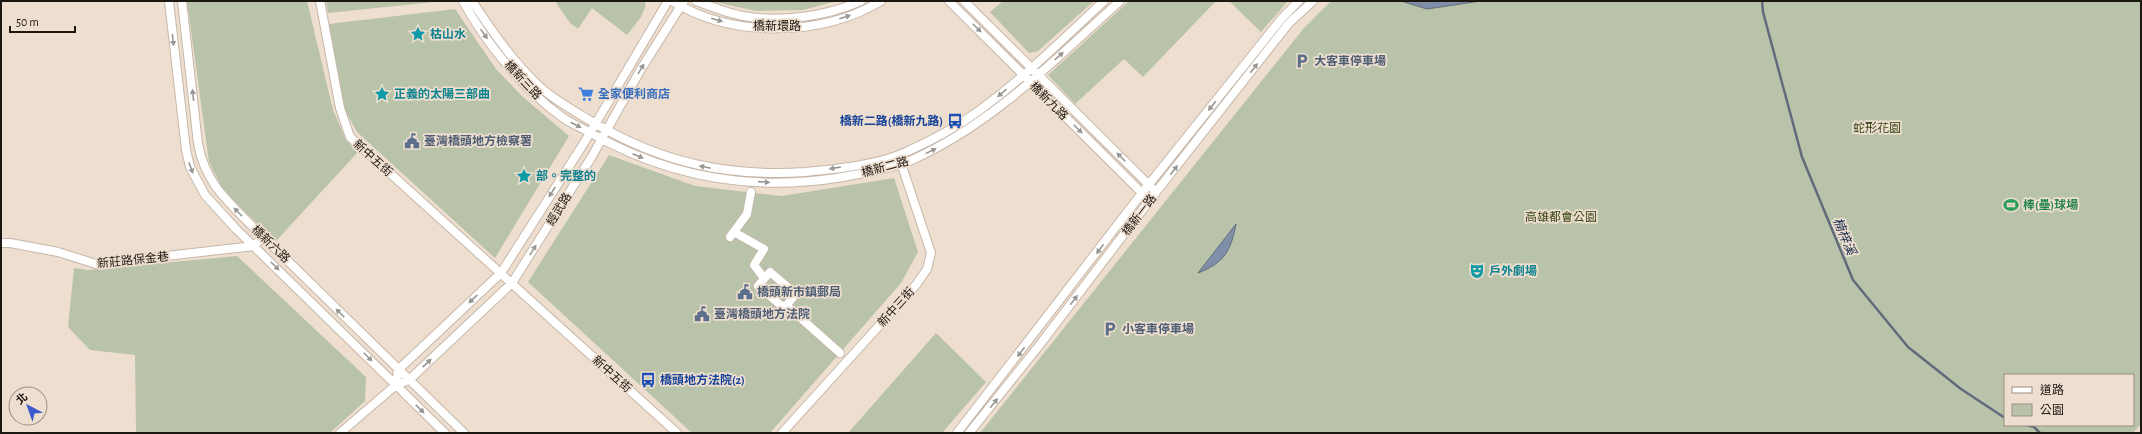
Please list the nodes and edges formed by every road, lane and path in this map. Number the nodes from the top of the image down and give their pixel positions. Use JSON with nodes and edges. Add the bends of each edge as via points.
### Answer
{"nodes":[{"id":1,"x":169,"y":1,"type":"edge"},
{"id":2,"x":182,"y":1,"type":"edge"},
{"id":3,"x":320,"y":1,"type":"edge"},
{"id":4,"x":463,"y":1,"type":"edge"},
{"id":5,"x":472,"y":1,"type":"edge"},
{"id":6,"x":668,"y":1,"type":"edge"},
{"id":7,"x":672,"y":1,"type":"edge"},
{"id":8,"x":696,"y":1,"type":"edge"},
{"id":9,"x":862,"y":1,"type":"edge"},
{"id":10,"x":881,"y":1,"type":"edge"},
{"id":11,"x":949,"y":1,"type":"edge"},
{"id":12,"x":964,"y":1,"type":"edge"},
{"id":13,"x":1104,"y":1,"type":"edge"},
{"id":14,"x":1120,"y":1,"type":"edge"},
{"id":15,"x":1299,"y":1,"type":"edge"},
{"id":16,"x":1313,"y":1,"type":"edge"},
{"id":17,"x":682,"y":4,"type":"edge"},
{"id":18,"x":1031,"y":67,"type":"junction"},
{"id":19,"x":1038,"y":74,"type":"junction"},
{"id":20,"x":1023,"y":75,"type":"junction"},
{"id":21,"x":1030,"y":82,"type":"junction"},
{"id":22,"x":595,"y":124,"type":"junction"},
{"id":23,"x":607,"y":131,"type":"junction"},
{"id":24,"x":590,"y":133,"type":"junction"},
{"id":25,"x":602,"y":140,"type":"junction"},
{"id":26,"x":899,"y":154,"type":"junction"},
{"id":27,"x":902,"y":164,"type":"junction"},
{"id":28,"x":1149,"y":185,"type":"junction"},
{"id":29,"x":751,"y":192,"type":"dead end"},
{"id":30,"x":1156,"y":192,"type":"junction"},
{"id":31,"x":1142,"y":193,"type":"junction"},
{"id":32,"x":1149,"y":200,"type":"junction"},
{"id":33,"x":263,"y":237,"type":"junction"},
{"id":34,"x":1,"y":243,"type":"edge"},
{"id":35,"x":254,"y":246,"type":"junction"},
{"id":36,"x":501,"y":273,"type":"junction"},
{"id":37,"x":764,"y":278,"type":"junction"},
{"id":38,"x":512,"y":283,"type":"junction"},
{"id":39,"x":786,"y":305,"type":"junction"},
{"id":40,"x":840,"y":353,"type":"dead end"},
{"id":41,"x":398,"y":370,"type":"junction"},
{"id":42,"x":409,"y":380,"type":"junction"},
{"id":43,"x":396,"y":384,"type":"junction"},
{"id":44,"x":340,"y":433,"type":"edge"},
{"id":45,"x":445,"y":433,"type":"edge"},
{"id":46,"x":464,"y":433,"type":"edge"},
{"id":47,"x":677,"y":433,"type":"edge"},
{"id":48,"x":782,"y":433,"type":"edge"},
{"id":49,"x":957,"y":433,"type":"edge"},
{"id":50,"x":969,"y":433,"type":"edge"}],
"edges":[{"from":1,"to":35,"type":"street","name":"橋新六路","one_way":true,"via":[[190,167],[205,195]]},
{"from":33,"to":2,"type":"street","name":"橋新六路","one_way":true,"via":[[222,196],[201,161]]},
{"from":3,"to":36,"type":"street","name":"新中五街","via":[[340,108],[350,137]]},
{"from":4,"to":24,"type":"street","name":"橋新三路","one_way":true,"via":[[497,51],[535,95],[563,118]]},
{"from":5,"to":22,"type":"street","name":"橋新三路","via":[[508,52],[540,86],[568,109]]},
{"from":6,"to":22,"type":"street","name":"經武路"},
{"from":7,"to":17,"type":"street","name":"橋新環路"},
{"from":8,"to":9,"type":"street","name":"橋新環路","via":[[721,11],[771,18],[814,15]]},
{"from":17,"to":10,"type":"street","name":"橋新環路","one_way":true,"via":[[716,20],[770,28],[821,25],[854,14]]},
{"from":11,"to":20,"type":"street","name":"橋新九路","one_way":true},
{"from":12,"to":18,"type":"street","name":"橋新九路"},
{"from":13,"to":18,"type":"street","name":"橋新二路"},
{"from":19,"to":14,"type":"street","name":"橋新二路","one_way":true},
{"from":15,"to":28,"type":"street","name":"橋新一路","one_way":true,"via":[[1282,18]]},
{"from":30,"to":16,"type":"street","name":"橋新一路","one_way":true,"via":[[1289,23]]},
{"from":23,"to":17,"type":"street","name":"經武路","one_way":true,"via":[[641,69]]},
{"from":18,"to":19,"type":"street","name":"橋新九路"},
{"from":18,"to":20,"type":"street","name":"橋新二路"},
{"from":19,"to":21,"type":"street","name":"橋新二路"},
{"from":28,"to":19,"type":"street","name":"橋新九路","one_way":true},
{"from":20,"to":21,"type":"street","name":"橋新九路"},
{"from":20,"to":26,"type":"street","name":"橋新二路","one_way":true,"via":[[979,111]]},
{"from":27,"to":21,"type":"street","name":"橋新二路","one_way":true,"via":[[962,135],[1006,104]]},
{"from":21,"to":31,"type":"street","name":"橋新九路","one_way":true},
{"from":22,"to":23,"type":"street","name":"橋新二路"},
{"from":22,"to":24,"type":"street","name":"經武路"},
{"from":23,"to":25,"type":"street","name":"經武路"},
{"from":26,"to":23,"type":"street","name":"橋新二路","one_way":true,"via":[[857,165],[822,170],[774,174],[716,170],[684,163],[653,152]]},
{"from":24,"to":25,"type":"street","name":"橋新三路"},
{"from":24,"to":36,"type":"street","name":"經武路","one_way":true},
{"from":25,"to":27,"type":"street","name":"橋新二路","one_way":true,"via":[[680,172],[740,181],[774,183],[821,180]]},
{"from":38,"to":25,"type":"street","name":"經武路","one_way":true},
{"from":26,"to":27,"type":"street","name":"新中三街"},
{"from":27,"to":48,"type":"street","name":"新中三街","via":[[931,253],[927,269],[916,285]]},
{"from":28,"to":30,"type":"street","name":"橋新九路"},
{"from":28,"to":31,"type":"street","name":"橋新一路"},
{"from":29,"to":37,"type":"street","via":[[747,214],[732,235],[764,249],[754,265]]},
{"from":30,"to":32,"type":"street","name":"橋新一路"},
{"from":31,"to":32,"type":"street","name":"橋新九路"},
{"from":31,"to":49,"type":"street","name":"橋新一路","one_way":true},
{"from":50,"to":32,"type":"street","name":"橋新一路","one_way":true,"via":[[1038,347]]},
{"from":33,"to":35,"type":"street"},
{"from":41,"to":33,"type":"street","name":"橋新六路","one_way":true},
{"from":34,"to":35,"type":"street","name":"新莊路保金巷","via":[[58,252],[96,264]]},
{"from":35,"to":43,"type":"street","name":"橋新六路","one_way":true},
{"from":36,"to":38,"type":"street","name":"新中五街"},
{"from":36,"to":41,"type":"street","name":"經武路","one_way":true},
{"from":37,"to":39,"type":"street","via":[[758,286],[784,308]]},
{"from":37,"to":39,"type":"street","via":[[770,272],[796,294]]},
{"from":42,"to":38,"type":"street","name":"經武路","one_way":true},
{"from":38,"to":47,"type":"street","name":"新中五街"},
{"from":39,"to":40,"type":"street"},
{"from":41,"to":42,"type":"street","name":"橋新六路"},
{"from":41,"to":43,"type":"street"},
{"from":42,"to":43,"type":"street","name":"經武路"},
{"from":42,"to":46,"type":"street","name":"橋新六路"},
{"from":43,"to":44,"type":"street","name":"經武路"},
{"from":43,"to":45,"type":"street","name":"橋新六路","one_way":true}]}
